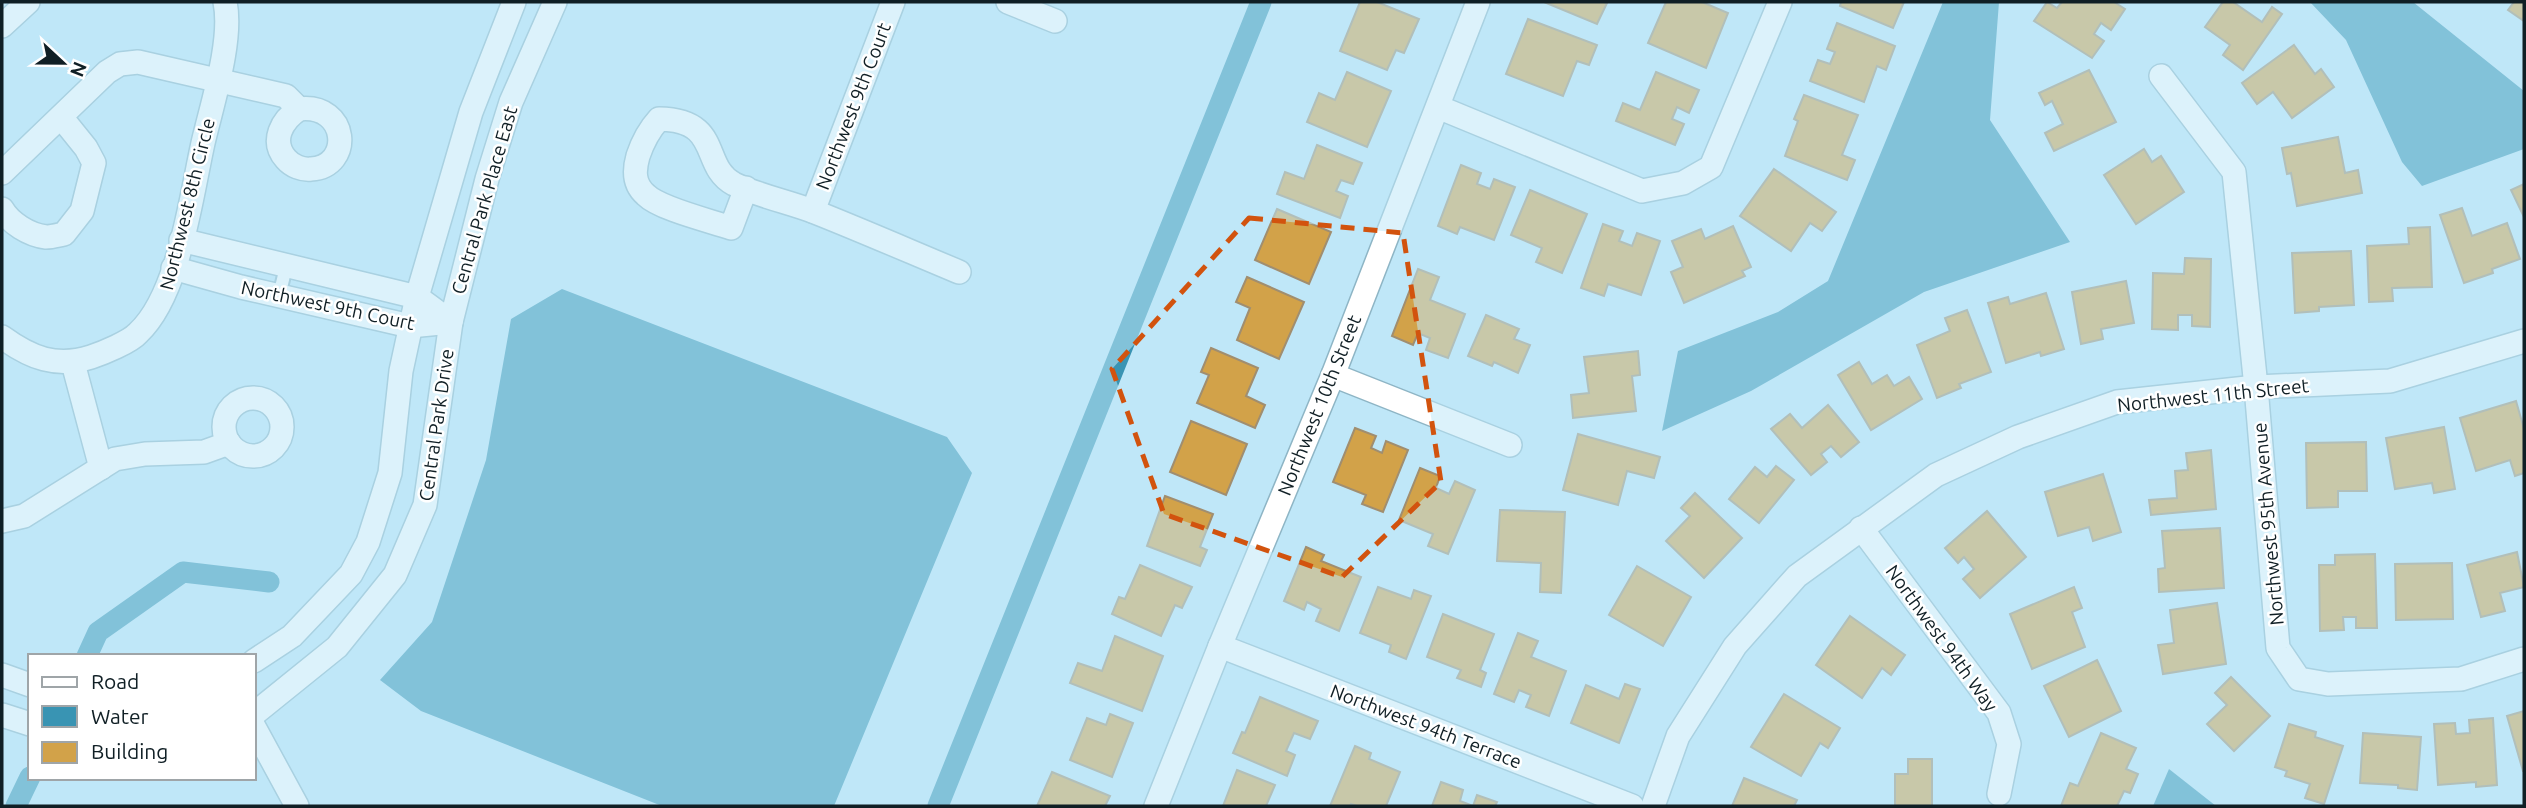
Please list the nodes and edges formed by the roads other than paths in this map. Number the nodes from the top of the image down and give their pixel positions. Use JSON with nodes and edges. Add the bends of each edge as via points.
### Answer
{"nodes":[{"id":1,"x":28,"y":2,"type":"edge"},
{"id":2,"x":225,"y":2,"type":"edge"},
{"id":3,"x":514,"y":2,"type":"edge"},
{"id":4,"x":555,"y":2,"type":"edge"},
{"id":5,"x":893,"y":2,"type":"edge"},
{"id":6,"x":1008,"y":2,"type":"edge"},
{"id":7,"x":1478,"y":2,"type":"edge"},
{"id":8,"x":1780,"y":2,"type":"edge"},
{"id":9,"x":1055,"y":20,"type":"dead end"},
{"id":10,"x":2,"y":26,"type":"edge"},
{"id":11,"x":2161,"y":76,"type":"dead end"},
{"id":12,"x":217,"y":79,"type":"junction"},
{"id":13,"x":1437,"y":107,"type":"junction"},
{"id":14,"x":299,"y":109,"type":"dead end"},
{"id":15,"x":61,"y":117,"type":"junction"},
{"id":16,"x":2,"y":173,"type":"edge"},
{"id":17,"x":746,"y":188,"type":"junction"},
{"id":18,"x":2,"y":209,"type":"edge"},
{"id":19,"x":813,"y":211,"type":"junction"},
{"id":20,"x":181,"y":240,"type":"junction"},
{"id":21,"x":286,"y":267,"type":"junction"},
{"id":22,"x":173,"y":268,"type":"junction"},
{"id":23,"x":959,"y":272,"type":"dead end"},
{"id":24,"x":279,"y":296,"type":"junction"},
{"id":25,"x":417,"y":297,"type":"junction"},
{"id":26,"x":451,"y":322,"type":"junction"},
{"id":27,"x":410,"y":326,"type":"junction"},
{"id":28,"x":2,"y":337,"type":"edge"},
{"id":29,"x":2524,"y":341,"type":"edge"},
{"id":30,"x":73,"y":363,"type":"junction"},
{"id":31,"x":1333,"y":374,"type":"junction"},
{"id":32,"x":2256,"y":387,"type":"junction"},
{"id":33,"x":229,"y":443,"type":"dead end"},
{"id":34,"x":1510,"y":445,"type":"dead end"},
{"id":35,"x":101,"y":468,"type":"junction"},
{"id":36,"x":2,"y":521,"type":"edge"},
{"id":37,"x":1861,"y":528,"type":"junction"},
{"id":38,"x":1220,"y":646,"type":"junction"},
{"id":39,"x":2524,"y":659,"type":"edge"},
{"id":40,"x":256,"y":660,"type":"edge"},
{"id":41,"x":2,"y":675,"type":"edge"},
{"id":42,"x":28,"y":684,"type":"edge"},
{"id":43,"x":256,"y":712,"type":"edge"},
{"id":44,"x":2,"y":715,"type":"edge"},
{"id":45,"x":28,"y":723,"type":"edge"},
{"id":46,"x":256,"y":731,"type":"edge"},
{"id":47,"x":1999,"y":794,"type":"dead end"},
{"id":48,"x":296,"y":806,"type":"edge"},
{"id":49,"x":1156,"y":806,"type":"edge"},
{"id":50,"x":1632,"y":806,"type":"edge"},
{"id":51,"x":1653,"y":806,"type":"edge"}],
"edges":[{"from":1,"to":10,"type":"street"},
{"from":2,"to":12,"type":"street","name":"Northwest 8th Circle","via":[[229,20]]},
{"from":3,"to":25,"type":"street","name":"Central Park Place East","via":[[471,111]]},
{"from":4,"to":26,"type":"street","name":"Central Park Place East","via":[[511,102]]},
{"from":5,"to":19,"type":"street","name":"Northwest 9th Court"},
{"from":6,"to":9,"type":"street"},
{"from":7,"to":13,"type":"street","name":"Northwest 10th Street"},
{"from":8,"to":13,"type":"street","via":[[1711,167],[1683,183],[1642,191]]},
{"from":11,"to":32,"type":"street","name":"Northwest 95th Avenue","via":[[2234,172]]},
{"from":12,"to":14,"type":"street","via":[[286,96]]},
{"from":12,"to":15,"type":"street","via":[[138,62],[120,64]]},
{"from":12,"to":20,"type":"street","name":"Northwest 8th Circle"},
{"from":13,"to":31,"type":"street","name":"Northwest 10th Street"},
{"from":15,"to":16,"type":"street"},
{"from":15,"to":18,"type":"street","via":[[94,163],[82,211],[64,234],[46,237],[8,219]]},
{"from":17,"to":17,"type":"street","via":[[720,173],[709,143],[697,130],[676,120],[659,119],[648,131],[634,169],[646,197],[731,228]]},
{"from":17,"to":19,"type":"street"},
{"from":19,"to":23,"type":"street"},
{"from":20,"to":21,"type":"street","name":"Northwest 9th Court"},
{"from":20,"to":22,"type":"street","name":"Northwest 8th Circle"},
{"from":21,"to":24,"type":"lane"},
{"from":21,"to":25,"type":"street","name":"Northwest 9th Court"},
{"from":22,"to":24,"type":"street","name":"Northwest 9th Court"},
{"from":22,"to":30,"type":"street","name":"Northwest 8th Circle","via":[[163,299],[138,334]]},
{"from":24,"to":27,"type":"street","name":"Northwest 9th Court"},
{"from":25,"to":26,"type":"street","name":"Northwest 9th Court"},
{"from":25,"to":27,"type":"street","name":"Central Park Drive"},
{"from":26,"to":27,"type":"street","name":"Northwest 9th Court"},
{"from":26,"to":43,"type":"street","name":"Central Park Drive","via":[[425,505],[396,575],[337,647]]},
{"from":27,"to":40,"type":"street","name":"Central Park Drive","via":[[390,473],[368,542],[351,574],[292,636]]},
{"from":28,"to":30,"type":"street","via":[[51,363]]},
{"from":29,"to":32,"type":"street","name":"Northwest 11th Street","via":[[2390,382]]},
{"from":30,"to":35,"type":"street"},
{"from":31,"to":34,"type":"street"},
{"from":31,"to":38,"type":"street","name":"Northwest 10th Street"},
{"from":32,"to":37,"type":"street","name":"Northwest 11th Street","via":[[2117,402],[2018,437],[1936,475]]},
{"from":32,"to":39,"type":"street","name":"Northwest 95th Avenue","via":[[2278,648],[2299,679],[2328,684],[2461,679]]},
{"from":33,"to":35,"type":"street","via":[[204,452],[115,459]]},
{"from":35,"to":36,"type":"street","via":[[24,516]]},
{"from":37,"to":47,"type":"street","name":"Northwest 94th Way","via":[[1999,713],[2010,744]]},
{"from":37,"to":51,"type":"street","name":"Northwest 11th Street","via":[[1797,576],[1735,646],[1678,736]]},
{"from":38,"to":49,"type":"street","name":"Northwest 10th Street"},
{"from":38,"to":50,"type":"street","name":"Northwest 94th Terrace"},
{"from":41,"to":42,"type":"street"},
{"from":44,"to":45,"type":"street"},
{"from":46,"to":48,"type":"street"}]}
